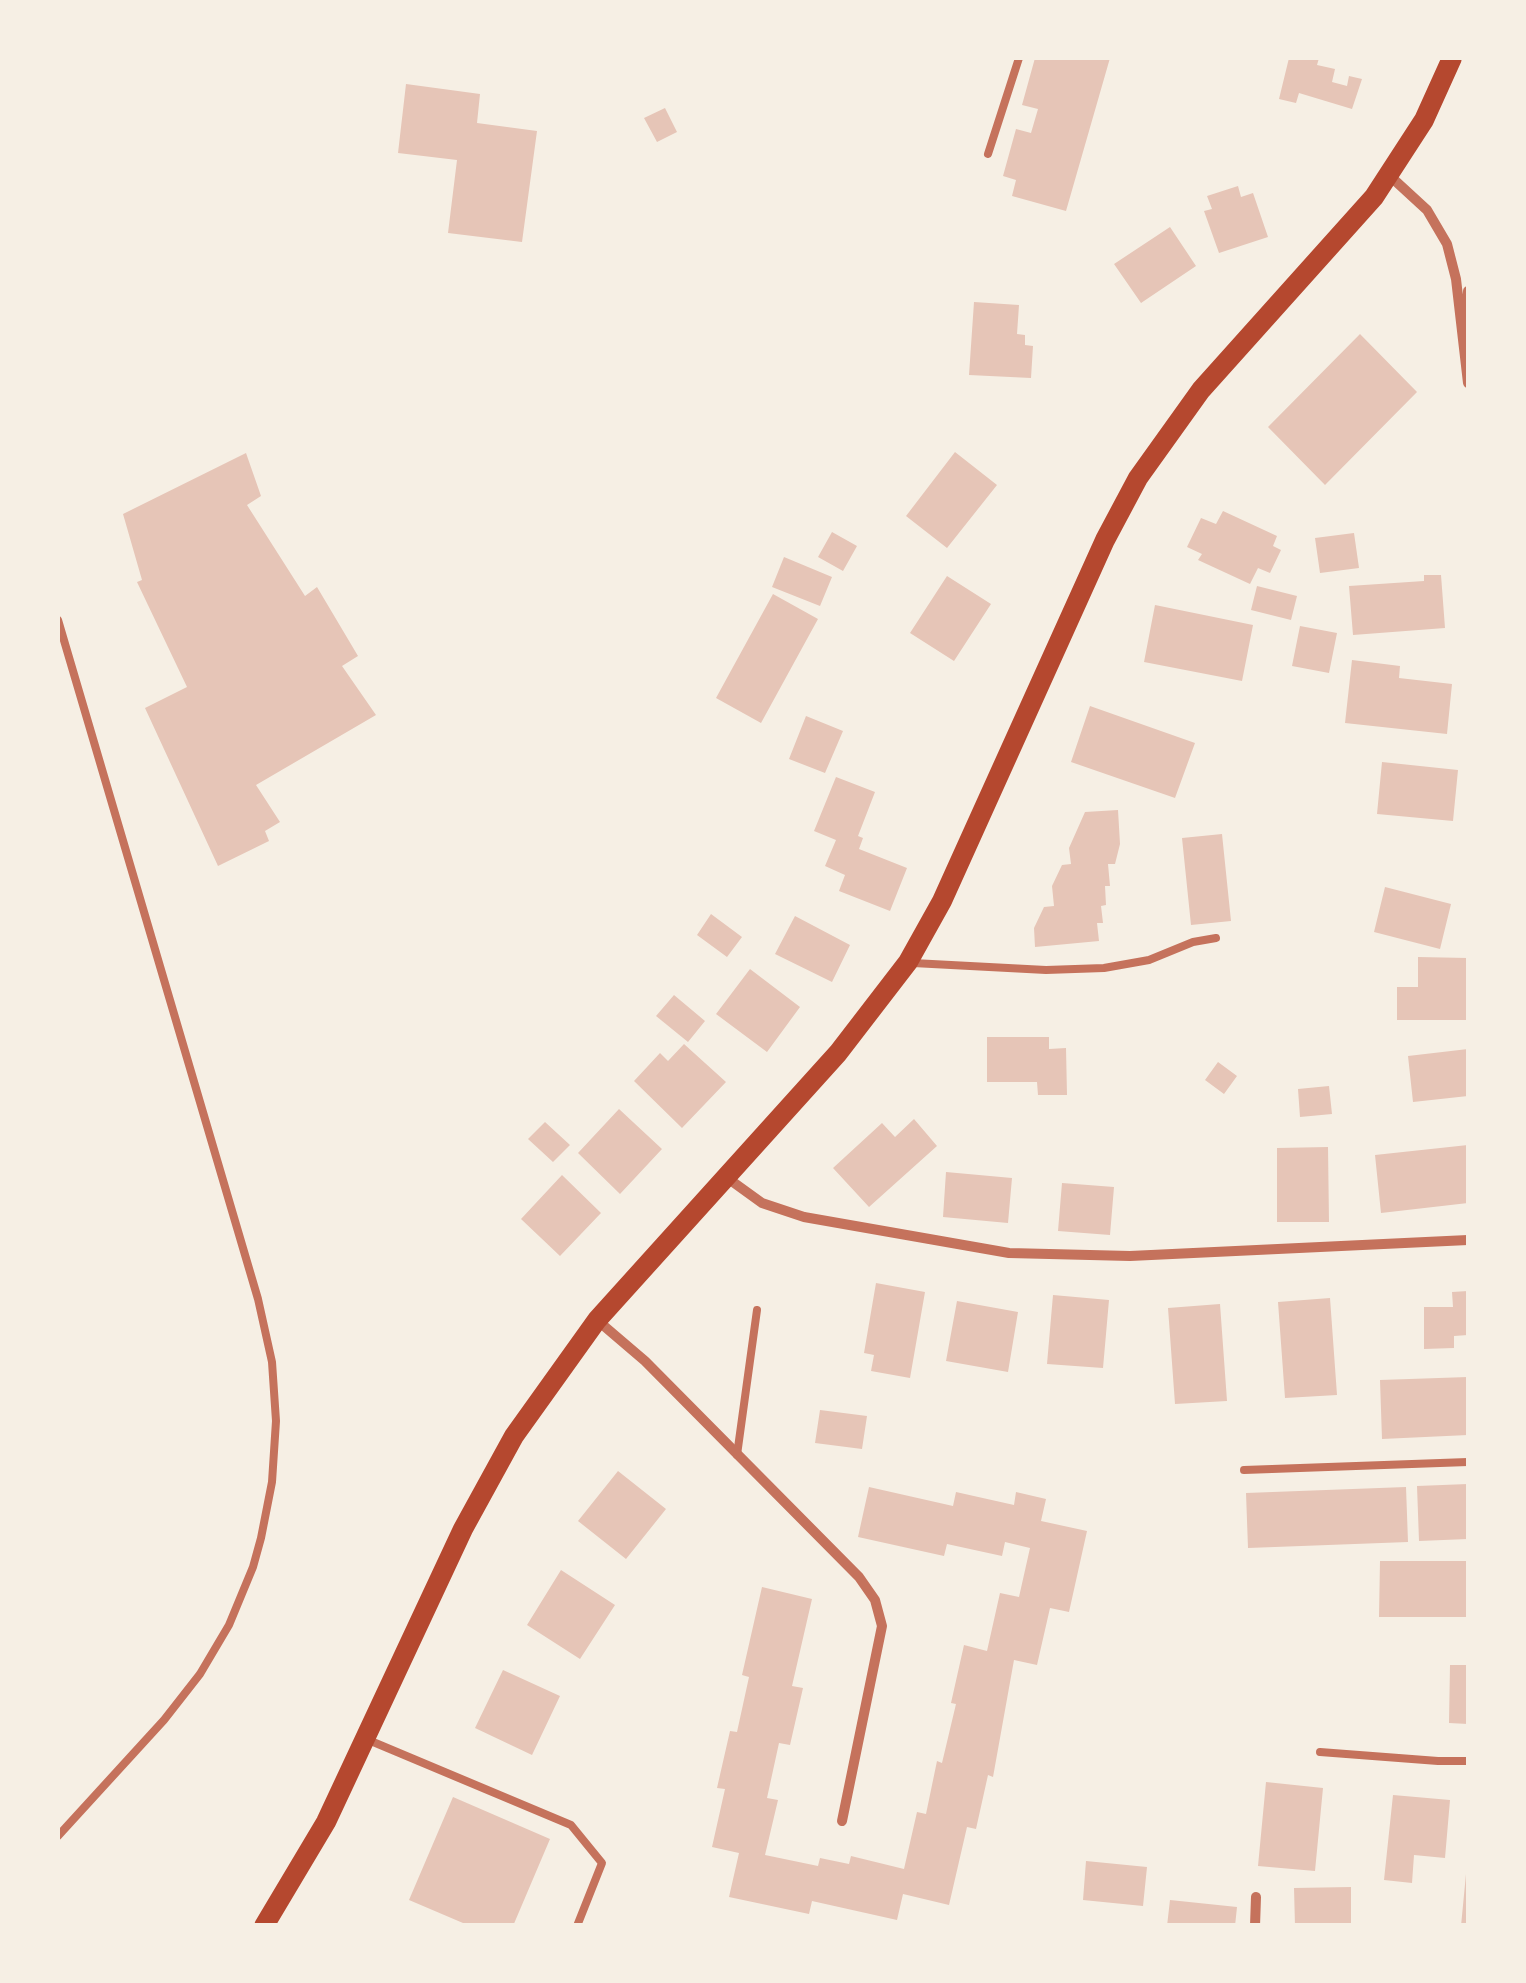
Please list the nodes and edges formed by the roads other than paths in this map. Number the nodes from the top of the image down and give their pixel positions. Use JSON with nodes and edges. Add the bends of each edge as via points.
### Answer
{"nodes":[{"id":1,"x":1019,"y":58,"type":"edge"},
{"id":2,"x":1452,"y":58,"type":"edge"},
{"id":3,"x":988,"y":154,"type":"dead end"},
{"id":4,"x":1390,"y":176,"type":"junction"},
{"id":5,"x":1468,"y":290,"type":"edge"},
{"id":6,"x":1464,"y":349,"type":"junction"},
{"id":7,"x":1468,"y":383,"type":"edge"},
{"id":8,"x":58,"y":620,"type":"edge"},
{"id":9,"x":1216,"y":938,"type":"dead end"},
{"id":10,"x":908,"y":962,"type":"junction"},
{"id":11,"x":726,"y":1176,"type":"junction"},
{"id":12,"x":1468,"y":1240,"type":"edge"},
{"id":13,"x":756,"y":1310,"type":"dead end"},
{"id":14,"x":596,"y":1320,"type":"junction"},
{"id":15,"x":736,"y":1456,"type":"junction"},
{"id":16,"x":1468,"y":1462,"type":"edge"},
{"id":17,"x":1244,"y":1470,"type":"dead end"},
{"id":18,"x":366,"y":1739,"type":"junction"},
{"id":19,"x":1320,"y":1752,"type":"dead end"},
{"id":20,"x":1468,"y":1761,"type":"edge"},
{"id":21,"x":842,"y":1821,"type":"dead end"},
{"id":22,"x":58,"y":1836,"type":"edge"},
{"id":23,"x":1256,"y":1897,"type":"dead end"},
{"id":24,"x":264,"y":1926,"type":"edge"},
{"id":25,"x":577,"y":1926,"type":"edge"},
{"id":26,"x":1256,"y":1926,"type":"edge"}],
"edges":[{"from":1,"to":3,"type":"lane"},
{"from":2,"to":4,"type":"main road"},
{"from":4,"to":6,"type":"street","via":[[1427,210],[1446,244]]},
{"from":4,"to":10,"type":"main road","via":[[1201,390],[1138,478]]},
{"from":5,"to":6,"type":"street"},
{"from":6,"to":7,"type":"street"},
{"from":8,"to":22,"type":"lane","via":[[258,1299],[276,1421],[268,1508],[229,1625],[174,1708]]},
{"from":9,"to":10,"type":"lane","via":[[1104,968]]},
{"from":10,"to":11,"type":"main road","via":[[838,1053]]},
{"from":11,"to":12,"type":"street","via":[[762,1204],[804,1218],[1009,1253],[1130,1256]]},
{"from":11,"to":14,"type":"main road"},
{"from":13,"to":15,"type":"lane"},
{"from":14,"to":15,"type":"street"},
{"from":14,"to":18,"type":"main road","via":[[478,1498]]},
{"from":15,"to":21,"type":"street","via":[[859,1577],[880,1613]]},
{"from":16,"to":17,"type":"lane"},
{"from":18,"to":24,"type":"main road"},
{"from":18,"to":25,"type":"lane","via":[[571,1825],[602,1863]]},
{"from":19,"to":20,"type":"lane"},
{"from":23,"to":26,"type":"street"}]}
